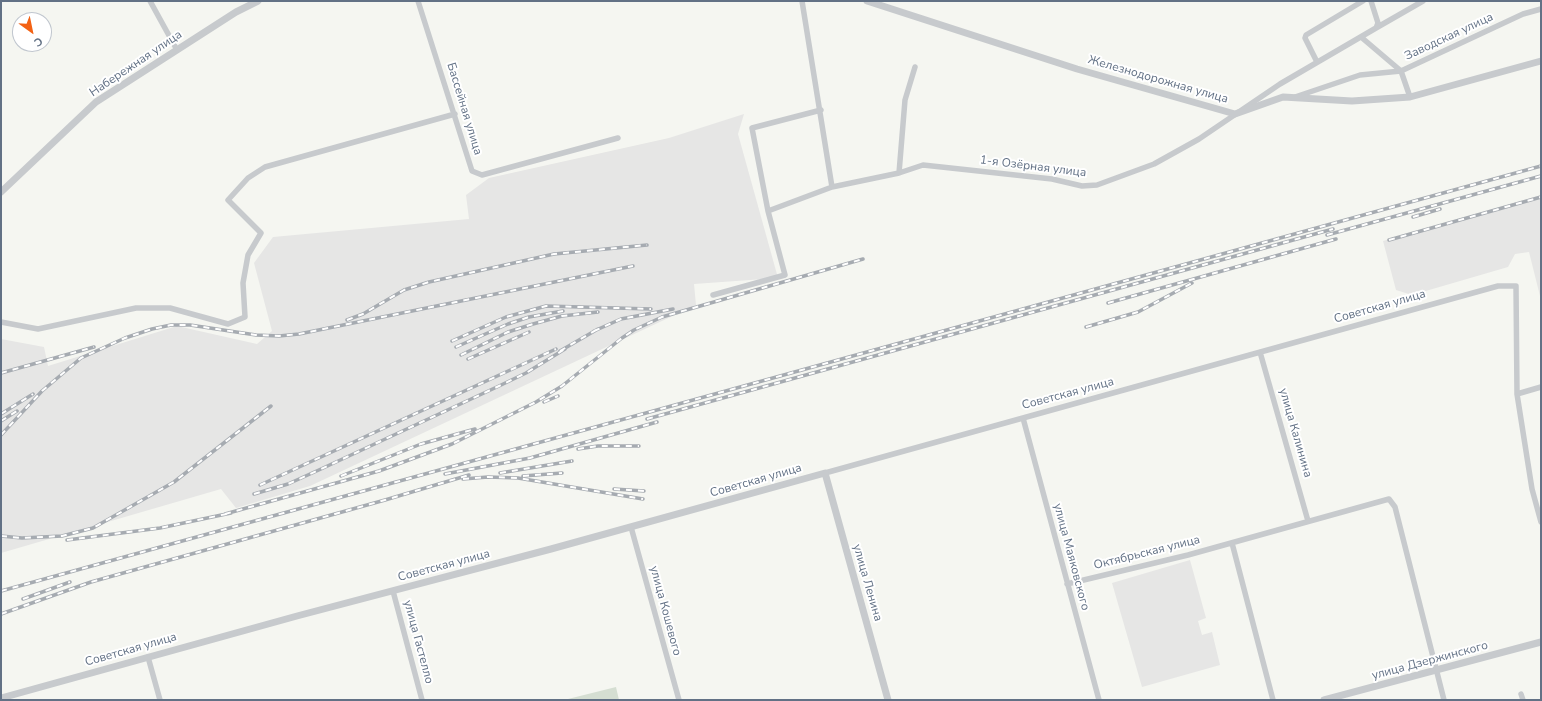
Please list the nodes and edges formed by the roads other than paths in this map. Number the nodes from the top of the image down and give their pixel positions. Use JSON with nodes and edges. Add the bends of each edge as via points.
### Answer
{"nodes":[{"id":1,"x":150,"y":1,"type":"edge"},
{"id":2,"x":258,"y":1,"type":"edge"},
{"id":3,"x":418,"y":1,"type":"edge"},
{"id":4,"x":802,"y":1,"type":"edge"},
{"id":5,"x":867,"y":1,"type":"edge"},
{"id":6,"x":1363,"y":1,"type":"edge"},
{"id":7,"x":1371,"y":1,"type":"edge"},
{"id":8,"x":1423,"y":1,"type":"edge"},
{"id":9,"x":1541,"y":9,"type":"edge"},
{"id":10,"x":1376,"y":28,"type":"junction"},
{"id":11,"x":1361,"y":37,"type":"junction"},
{"id":12,"x":177,"y":50,"type":"junction"},
{"id":13,"x":1541,"y":61,"type":"edge"},
{"id":14,"x":1317,"y":62,"type":"junction"},
{"id":15,"x":915,"y":67,"type":"dead end"},
{"id":16,"x":1400,"y":71,"type":"junction"},
{"id":17,"x":1295,"y":97,"type":"junction"},
{"id":18,"x":1410,"y":97,"type":"junction"},
{"id":19,"x":821,"y":110,"type":"junction"},
{"id":20,"x":455,"y":114,"type":"junction"},
{"id":21,"x":1235,"y":114,"type":"junction"},
{"id":22,"x":618,"y":138,"type":"dead end"},
{"id":23,"x":899,"y":172,"type":"junction"},
{"id":24,"x":832,"y":187,"type":"junction"},
{"id":25,"x":1,"y":192,"type":"edge"},
{"id":26,"x":768,"y":211,"type":"junction"},
{"id":27,"x":713,"y":295,"type":"dead end"},
{"id":28,"x":1,"y":322,"type":"edge"},
{"id":29,"x":1260,"y":352,"type":"junction"},
{"id":30,"x":1541,"y":387,"type":"edge"},
{"id":31,"x":1517,"y":394,"type":"junction"},
{"id":32,"x":1023,"y":418,"type":"junction"},
{"id":33,"x":825,"y":473,"type":"junction"},
{"id":34,"x":1308,"y":521,"type":"junction"},
{"id":35,"x":1541,"y":522,"type":"edge"},
{"id":36,"x":631,"y":527,"type":"junction"},
{"id":37,"x":1232,"y":543,"type":"junction"},
{"id":38,"x":1067,"y":584,"type":"junction"},
{"id":39,"x":393,"y":591,"type":"junction"},
{"id":40,"x":1541,"y":642,"type":"edge"},
{"id":41,"x":148,"y":657,"type":"junction"},
{"id":42,"x":1436,"y":670,"type":"junction"},
{"id":43,"x":1521,"y":694,"type":"dead end"},
{"id":44,"x":1,"y":698,"type":"edge"},
{"id":45,"x":160,"y":700,"type":"edge"},
{"id":46,"x":422,"y":700,"type":"edge"},
{"id":47,"x":679,"y":700,"type":"edge"},
{"id":48,"x":888,"y":700,"type":"edge"},
{"id":49,"x":1099,"y":700,"type":"edge"},
{"id":50,"x":1273,"y":700,"type":"edge"},
{"id":51,"x":1324,"y":700,"type":"edge"},
{"id":52,"x":1444,"y":700,"type":"edge"},
{"id":53,"x":1523,"y":700,"type":"edge"}],
"edges":[{"from":1,"to":12,"type":"street"},
{"from":2,"to":12,"type":"street","name":"Набережная улица"},
{"from":3,"to":20,"type":"street","name":"Бассейная улица"},
{"from":4,"to":19,"type":"street"},
{"from":5,"to":21,"type":"street","name":"Железнодорожная улица","via":[[1077,69]]},
{"from":6,"to":14,"type":"street","via":[[1306,35],[1305,38]]},
{"from":7,"to":10,"type":"street","via":[[1378,23]]},
{"from":8,"to":10,"type":"street","name":"1-я Озёрная улица"},
{"from":9,"to":16,"type":"street","name":"Заводская улица","via":[[1523,14]]},
{"from":10,"to":11,"type":"street","name":"1-я Озёрная улица"},
{"from":11,"to":14,"type":"street","name":"1-я Озёрная улица"},
{"from":11,"to":16,"type":"street"},
{"from":12,"to":25,"type":"street","name":"Набережная улица","via":[[96,102]]},
{"from":13,"to":18,"type":"street","name":"Железнодорожная улица"},
{"from":14,"to":21,"type":"street","name":"1-я Озёрная улица"},
{"from":15,"to":23,"type":"street","via":[[905,100]]},
{"from":16,"to":17,"type":"street","name":"Заводская улица","via":[[1360,75]]},
{"from":16,"to":18,"type":"street"},
{"from":17,"to":18,"type":"street","name":"Железнодорожная улица","via":[[1352,101]]},
{"from":17,"to":21,"type":"street","name":"Железнодорожная улица","via":[[1283,97]]},
{"from":19,"to":24,"type":"street"},
{"from":19,"to":26,"type":"street","via":[[752,128]]},
{"from":20,"to":22,"type":"street","name":"Бассейная улица","via":[[472,171],[482,175]]},
{"from":20,"to":28,"type":"street","via":[[265,167],[248,178],[228,200],[261,233],[248,255],[243,283],[245,317],[228,324],[170,308],[143,308],[38,330]]},
{"from":21,"to":23,"type":"street","name":"1-я Озёрная улица","via":[[1199,139],[1154,164],[1097,185],[1082,186],[1052,179],[923,165]]},
{"from":23,"to":24,"type":"street","name":"1-я Озёрная улица"},
{"from":24,"to":26,"type":"street","name":"1-я Озёрная улица"},
{"from":26,"to":27,"type":"street","via":[[785,275]]},
{"from":29,"to":31,"type":"street","name":"Советская улица","via":[[1498,286],[1516,286]]},
{"from":29,"to":32,"type":"street","name":"Советская улица"},
{"from":29,"to":34,"type":"street","name":"улица Калинина"},
{"from":30,"to":31,"type":"street"},
{"from":31,"to":35,"type":"street","via":[[1532,489]]},
{"from":32,"to":33,"type":"street","name":"Советская улица"},
{"from":32,"to":38,"type":"street","name":"улица Маяковского"},
{"from":33,"to":36,"type":"street","name":"Советская улица"},
{"from":33,"to":48,"type":"street","name":"улица Ленина"},
{"from":34,"to":37,"type":"street","name":"Октябрьская улица"},
{"from":34,"to":42,"type":"street","name":"Октябрьская улица","via":[[1389,499],[1395,507]]},
{"from":36,"to":39,"type":"street","name":"Советская улица"},
{"from":36,"to":47,"type":"street","name":"улица Кошевого"},
{"from":37,"to":38,"type":"street","name":"Октябрьская улица"},
{"from":37,"to":50,"type":"street"},
{"from":38,"to":49,"type":"street","name":"улица Маяковского"},
{"from":39,"to":41,"type":"street","name":"Советская улица"},
{"from":39,"to":46,"type":"street","name":"улица Гастелло"},
{"from":40,"to":42,"type":"street","name":"улица Дзержинского"},
{"from":41,"to":44,"type":"street","name":"Советская улица"},
{"from":41,"to":45,"type":"street"},
{"from":42,"to":51,"type":"street","name":"улица Дзержинского"},
{"from":42,"to":52,"type":"street"},
{"from":43,"to":53,"type":"street"}]}
